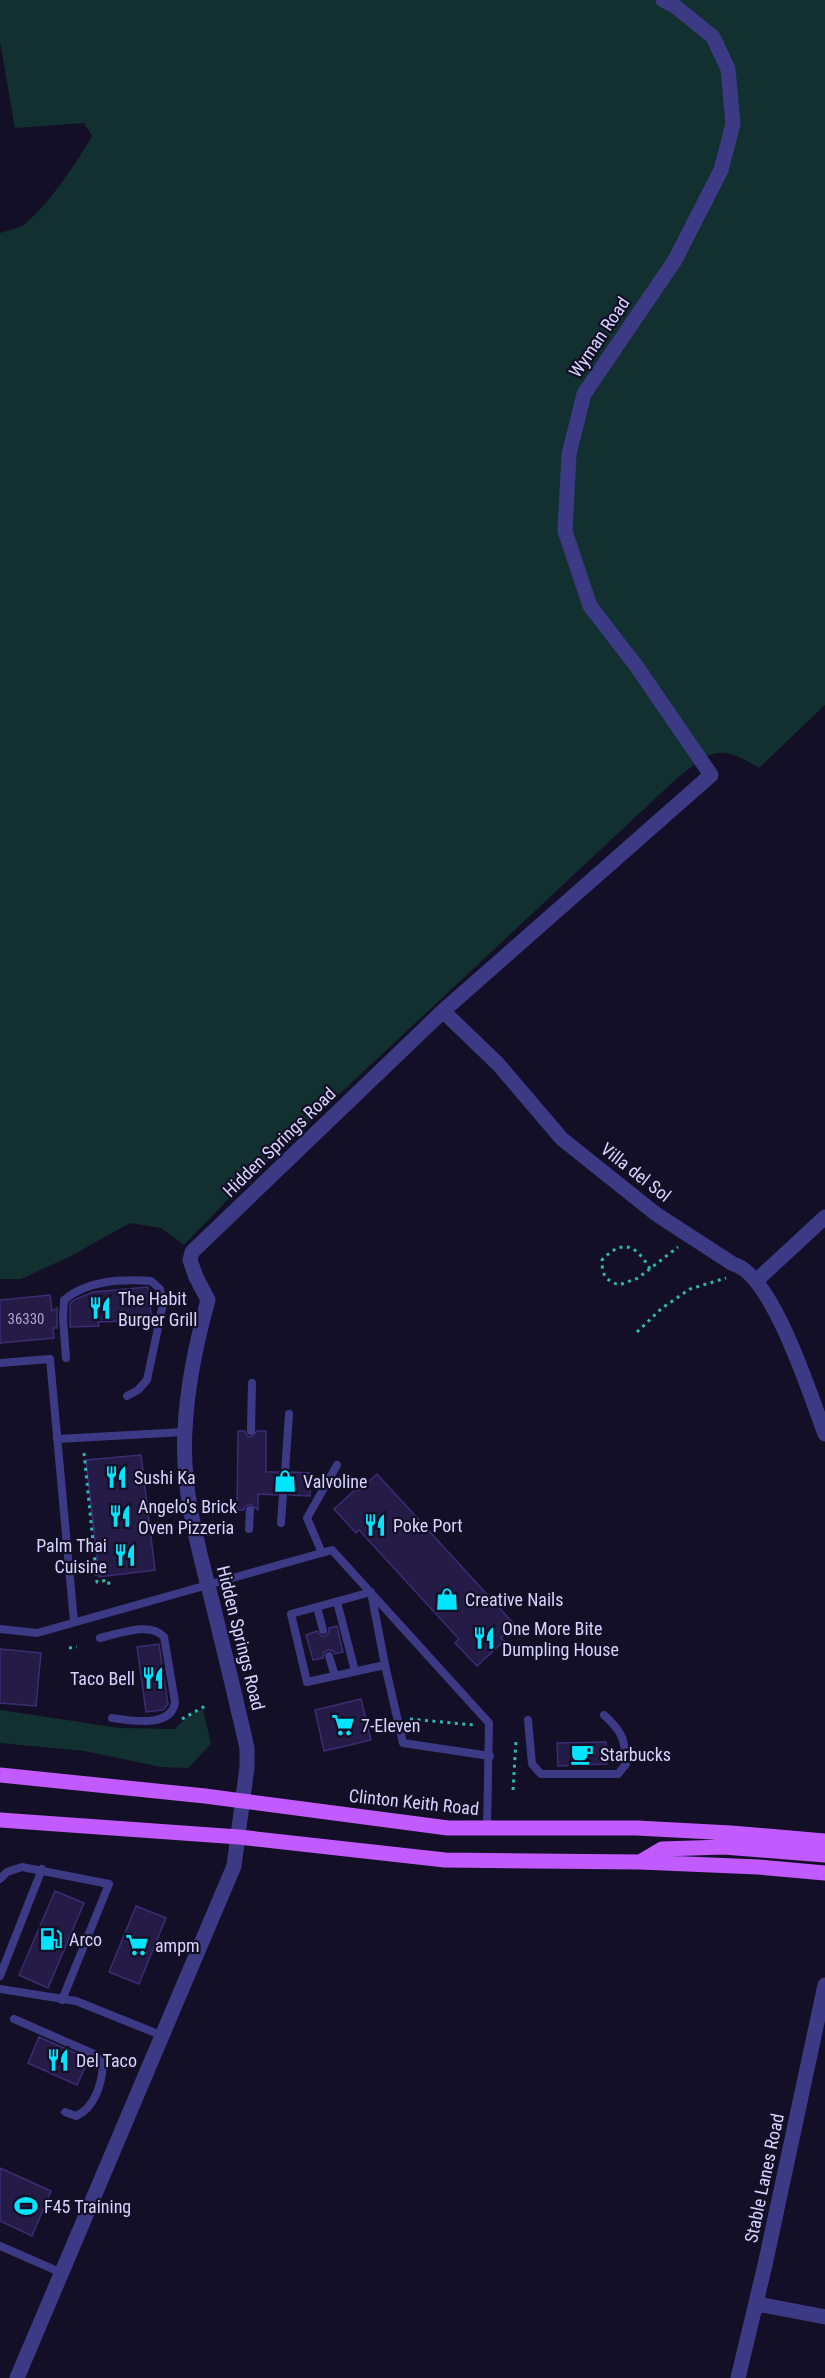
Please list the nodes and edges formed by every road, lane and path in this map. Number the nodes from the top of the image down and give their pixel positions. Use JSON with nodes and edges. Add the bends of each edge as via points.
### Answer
{"nodes":[{"id":1,"x":663,"y":0,"type":"edge"},
{"id":2,"x":711,"y":774,"type":"joint"},
{"id":3,"x":443,"y":1011,"type":"junction"},
{"id":4,"x":825,"y":1217,"type":"edge"},
{"id":5,"x":691,"y":1236,"type":"junction"},
{"id":6,"x":742,"y":1266,"type":"junction"},
{"id":7,"x":650,"y":1269,"type":"junction"},
{"id":8,"x":757,"y":1280,"type":"junction"},
{"id":9,"x":637,"y":1332,"type":"dead end"},
{"id":10,"x":66,"y":1358,"type":"dead end"},
{"id":11,"x":0,"y":1363,"type":"edge"},
{"id":12,"x":252,"y":1383,"type":"dead end"},
{"id":13,"x":127,"y":1396,"type":"dead end"},
{"id":14,"x":289,"y":1414,"type":"dead end"},
{"id":15,"x":251,"y":1431,"type":"dead end"},
{"id":16,"x":184,"y":1432,"type":"junction"},
{"id":17,"x":825,"y":1434,"type":"edge"},
{"id":18,"x":57,"y":1439,"type":"junction"},
{"id":19,"x":84,"y":1453,"type":"dead end"},
{"id":20,"x":338,"y":1465,"type":"dead end"},
{"id":21,"x":285,"y":1472,"type":"dead end"},
{"id":22,"x":283,"y":1495,"type":"dead end"},
{"id":23,"x":250,"y":1510,"type":"dead end"},
{"id":24,"x":281,"y":1523,"type":"dead end"},
{"id":25,"x":249,"y":1529,"type":"dead end"},
{"id":26,"x":322,"y":1553,"type":"junction"},
{"id":27,"x":207,"y":1583,"type":"junction"},
{"id":28,"x":110,"y":1588,"type":"dead end"},
{"id":29,"x":371,"y":1592,"type":"junction"},
{"id":30,"x":337,"y":1602,"type":"junction"},
{"id":31,"x":316,"y":1607,"type":"junction"},
{"id":32,"x":74,"y":1622,"type":"junction"},
{"id":33,"x":0,"y":1629,"type":"edge"},
{"id":34,"x":322,"y":1630,"type":"dead end"},
{"id":35,"x":100,"y":1638,"type":"dead end"},
{"id":36,"x":77,"y":1647,"type":"dead end"},
{"id":37,"x":69,"y":1648,"type":"dead end"},
{"id":38,"x":329,"y":1656,"type":"dead end"},
{"id":39,"x":385,"y":1665,"type":"junction"},
{"id":40,"x":355,"y":1671,"type":"junction"},
{"id":41,"x":334,"y":1676,"type":"junction"},
{"id":42,"x":604,"y":1715,"type":"dead end"},
{"id":43,"x":112,"y":1718,"type":"dead end"},
{"id":44,"x":410,"y":1719,"type":"dead end"},
{"id":45,"x":528,"y":1720,"type":"dead end"},
{"id":46,"x":475,"y":1726,"type":"dead end"},
{"id":47,"x":516,"y":1732,"type":"dead end"},
{"id":48,"x":490,"y":1756,"type":"junction"},
{"id":49,"x":0,"y":1775,"type":"edge"},
{"id":50,"x":513,"y":1790,"type":"dead end"},
{"id":51,"x":244,"y":1801,"type":"junction"},
{"id":52,"x":0,"y":1820,"type":"edge"},
{"id":53,"x":487,"y":1829,"type":"junction"},
{"id":54,"x":239,"y":1837,"type":"junction"},
{"id":55,"x":825,"y":1841,"type":"edge"},
{"id":56,"x":825,"y":1855,"type":"edge"},
{"id":57,"x":640,"y":1862,"type":"junction"},
{"id":58,"x":42,"y":1869,"type":"junction"},
{"id":59,"x":825,"y":1874,"type":"edge"},
{"id":60,"x":0,"y":1879,"type":"edge"},
{"id":61,"x":0,"y":1976,"type":"edge"},
{"id":62,"x":825,"y":1985,"type":"edge"},
{"id":63,"x":0,"y":1989,"type":"edge"},
{"id":64,"x":62,"y":2000,"type":"junction"},
{"id":65,"x":14,"y":2019,"type":"dead end"},
{"id":66,"x":163,"y":2036,"type":"junction"},
{"id":67,"x":65,"y":2112,"type":"dead end"},
{"id":68,"x":0,"y":2246,"type":"edge"},
{"id":69,"x":62,"y":2273,"type":"junction"},
{"id":70,"x":757,"y":2304,"type":"junction"},
{"id":71,"x":825,"y":2317,"type":"edge"},
{"id":72,"x":17,"y":2378,"type":"edge"},
{"id":73,"x":738,"y":2378,"type":"edge"}],
"edges":[{"from":1,"to":2,"type":"street","name":"Wyman Road","via":[[713,37],[728,69],[733,123],[722,170],[675,260],[584,394],[569,454],[565,531],[590,606],[638,667]]},
{"from":2,"to":3,"type":"street","name":"Hidden Springs Road"},
{"from":3,"to":5,"type":"street","name":"Villa del Sol","via":[[498,1064],[562,1139],[656,1214]]},
{"from":3,"to":16,"type":"street","name":"Hidden Springs Road","via":[[192,1252],[190,1260],[208,1300],[190,1378]]},
{"from":4,"to":8,"type":"street"},
{"from":5,"to":6,"type":"street","name":"Villa del Sol"},
{"from":5,"to":7,"type":"path"},
{"from":6,"to":8,"type":"street","name":"Villa del Sol"},
{"from":6,"to":9,"type":"path","via":[[728,1278],[690,1289]]},
{"from":7,"to":7,"type":"path","via":[[619,1285],[605,1278],[602,1260],[618,1247],[628,1246],[641,1254]]},
{"from":8,"to":17,"type":"street","via":[[787,1335]]},
{"from":10,"to":13,"type":"lane","via":[[64,1300],[74,1291],[95,1284],[151,1281],[160,1289],[163,1304],[159,1324],[147,1380]]},
{"from":11,"to":18,"type":"lane","via":[[50,1359]]},
{"from":12,"to":15,"type":"lane"},
{"from":14,"to":21,"type":"lane"},
{"from":16,"to":18,"type":"lane"},
{"from":16,"to":27,"type":"street","name":"Hidden Springs Road","via":[[191,1506]]},
{"from":18,"to":32,"type":"lane"},
{"from":19,"to":28,"type":"path","via":[[97,1582],[108,1580]]},
{"from":20,"to":26,"type":"lane","via":[[306,1518]]},
{"from":22,"to":24,"type":"lane"},
{"from":23,"to":25,"type":"lane"},
{"from":26,"to":27,"type":"lane"},
{"from":26,"to":29,"type":"lane","via":[[332,1550]]},
{"from":27,"to":32,"type":"lane"},
{"from":27,"to":51,"type":"street","name":"Hidden Springs Road","via":[[247,1748]]},
{"from":29,"to":30,"type":"lane"},
{"from":29,"to":39,"type":"lane"},
{"from":29,"to":48,"type":"lane","via":[[489,1723]]},
{"from":30,"to":31,"type":"lane"},
{"from":30,"to":40,"type":"lane"},
{"from":31,"to":34,"type":"lane"},
{"from":31,"to":41,"type":"lane","via":[[291,1614],[307,1682]]},
{"from":32,"to":33,"type":"lane","via":[[37,1633]]},
{"from":35,"to":43,"type":"lane","via":[[144,1629],[160,1633],[164,1637],[174,1702],[173,1711],[166,1717],[138,1722]]},
{"from":36,"to":37,"type":"path"},
{"from":38,"to":41,"type":"lane"},
{"from":39,"to":40,"type":"lane"},
{"from":39,"to":48,"type":"lane","via":[[403,1743]]},
{"from":40,"to":41,"type":"lane"},
{"from":42,"to":45,"type":"lane","via":[[626,1741],[626,1764],[618,1774],[541,1774],[532,1764]]},
{"from":44,"to":46,"type":"path"},
{"from":47,"to":50,"type":"path"},
{"from":48,"to":53,"type":"lane"},
{"from":49,"to":51,"type":"main road","name":"Clinton Keith Road"},
{"from":51,"to":53,"type":"main road","name":"Clinton Keith Road","via":[[448,1828]]},
{"from":51,"to":54,"type":"street","name":"Hidden Springs Road"},
{"from":52,"to":54,"type":"main road"},
{"from":53,"to":55,"type":"main road","name":"Clinton Keith Road","via":[[637,1828]]},
{"from":54,"to":57,"type":"main road","via":[[445,1860]]},
{"from":54,"to":66,"type":"street","name":"Hidden Springs Road","via":[[234,1866]]},
{"from":56,"to":57,"type":"main road","via":[[724,1847],[662,1849]]},
{"from":57,"to":59,"type":"main road"},
{"from":58,"to":60,"type":"lane","via":[[13,1868]]},
{"from":58,"to":61,"type":"lane"},
{"from":58,"to":64,"type":"lane","via":[[109,1884]]},
{"from":62,"to":70,"type":"street","name":"Stable Lanes Road"},
{"from":63,"to":64,"type":"lane"},
{"from":64,"to":66,"type":"lane","via":[[76,2001]]},
{"from":65,"to":67,"type":"lane","via":[[94,2054],[103,2064],[96,2092],[84,2113],[76,2116]]},
{"from":66,"to":69,"type":"street","name":"Hidden Springs Road"},
{"from":68,"to":69,"type":"lane"},
{"from":69,"to":72,"type":"street","name":"Hidden Springs Road"},
{"from":70,"to":71,"type":"street"},
{"from":70,"to":73,"type":"street","name":"Stable Lanes Road"}]}
